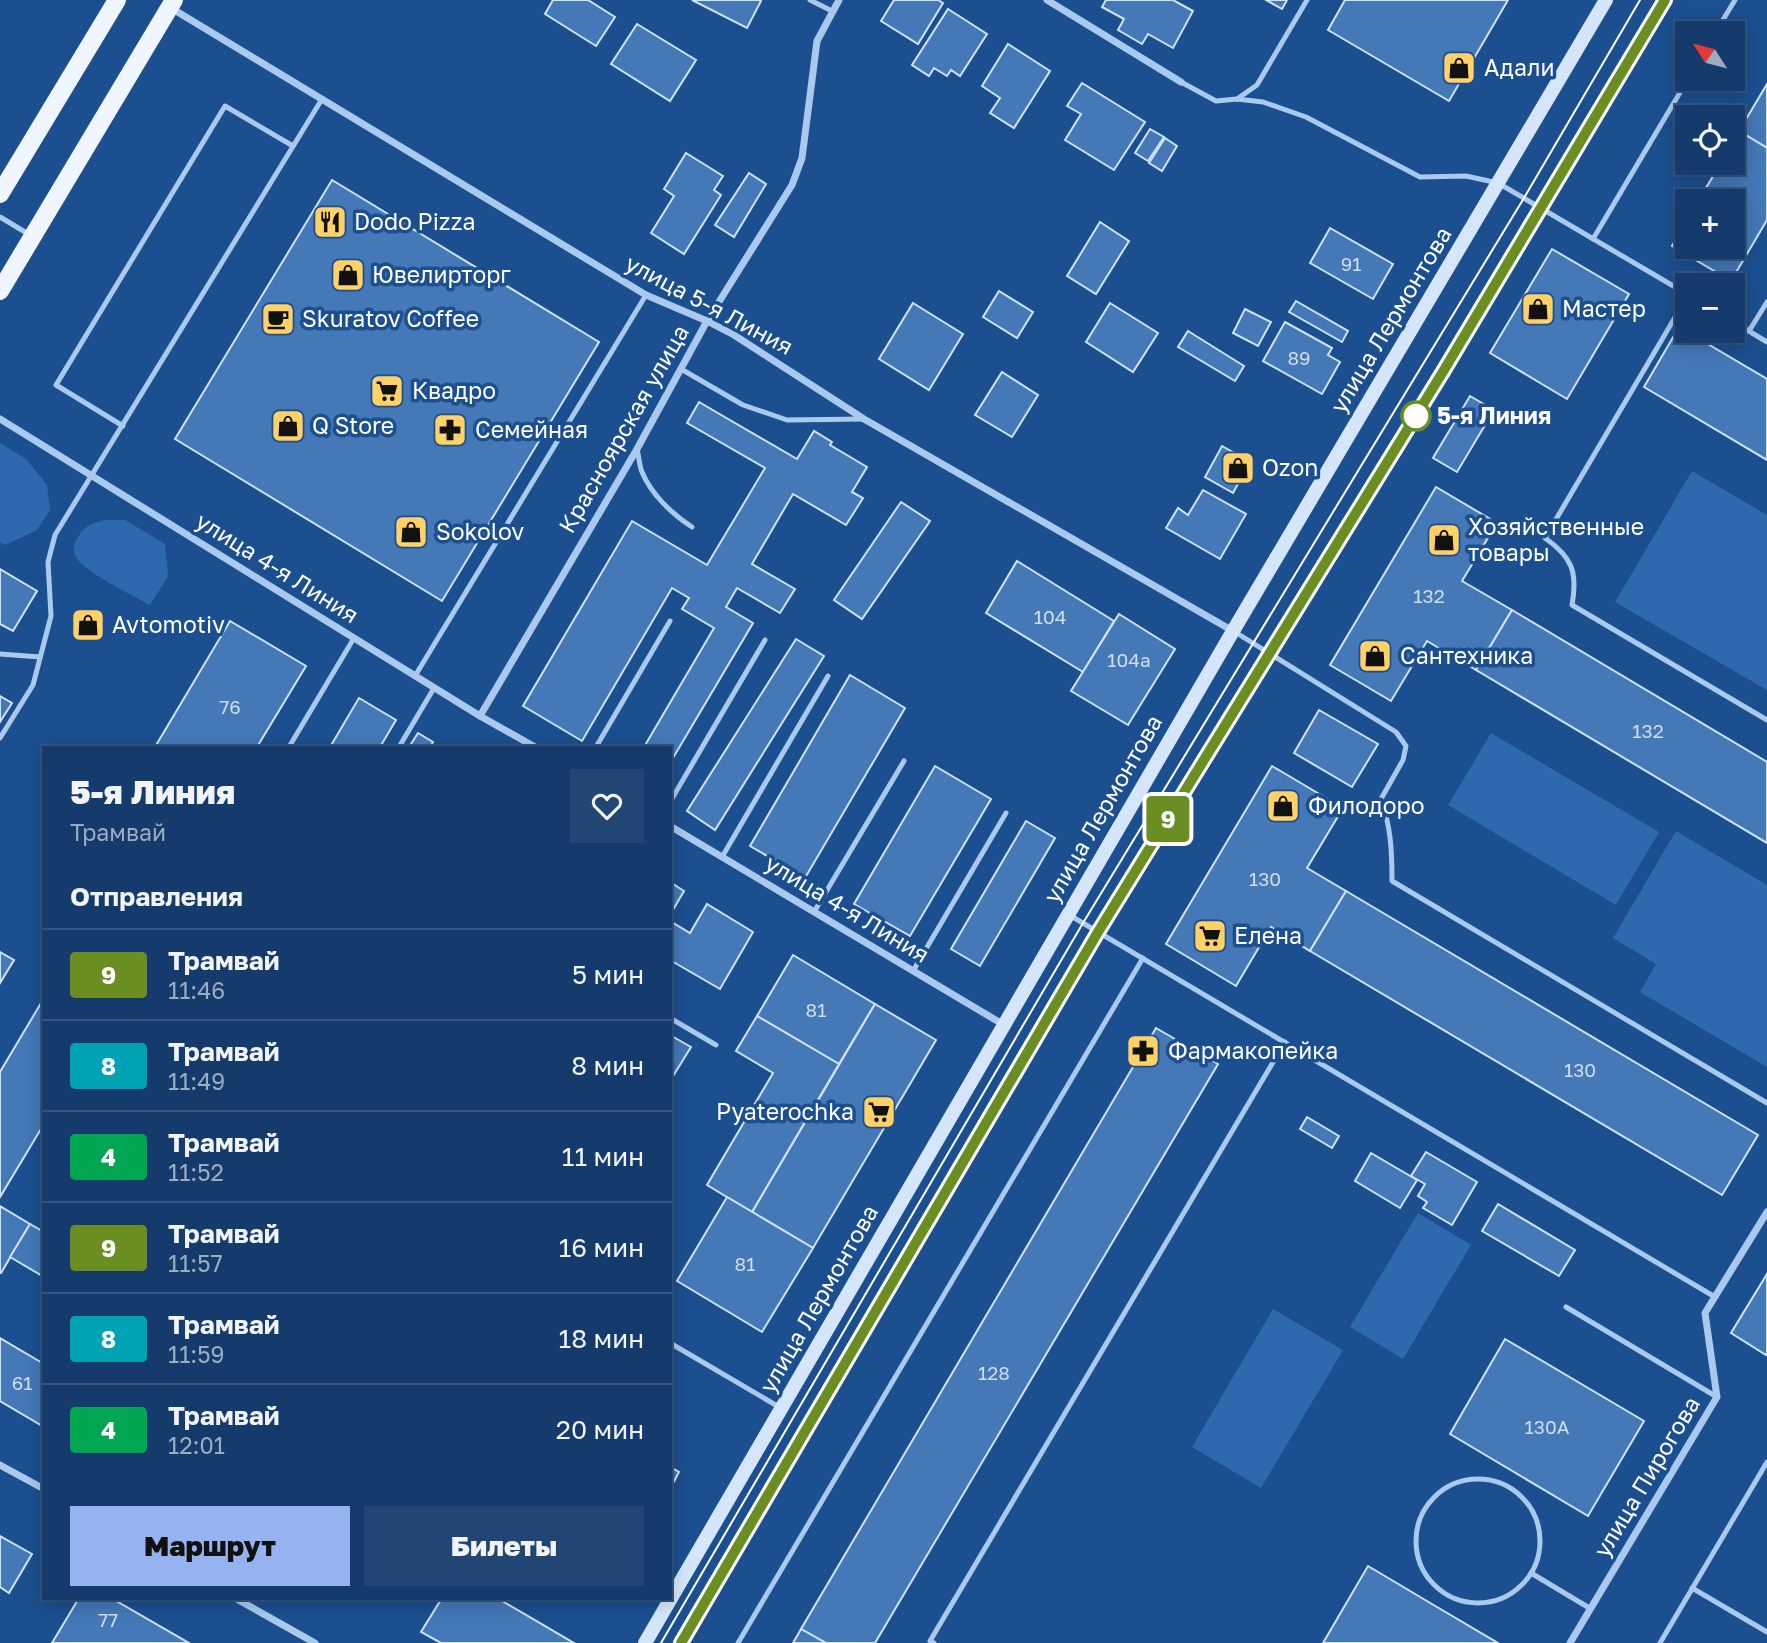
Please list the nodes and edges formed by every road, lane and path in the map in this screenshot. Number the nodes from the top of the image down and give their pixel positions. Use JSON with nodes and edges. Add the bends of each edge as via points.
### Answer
{"nodes":[{"id":1,"x":117,"y":0,"type":"edge"},
{"id":2,"x":810,"y":0,"type":"edge"},
{"id":3,"x":839,"y":0,"type":"edge"},
{"id":4,"x":1047,"y":0,"type":"edge"},
{"id":5,"x":1307,"y":0,"type":"edge"},
{"id":6,"x":1606,"y":0,"type":"edge"},
{"id":7,"x":1735,"y":0,"type":"edge"},
{"id":8,"x":172,"y":4,"type":"edge"},
{"id":9,"x":832,"y":11,"type":"junction"},
{"id":10,"x":1722,"y":21,"type":"edge"},
{"id":11,"x":1181,"y":82,"type":"joint"},
{"id":12,"x":1681,"y":91,"type":"edge"},
{"id":13,"x":321,"y":99,"type":"junction"},
{"id":14,"x":1237,"y":99,"type":"junction"},
{"id":15,"x":293,"y":146,"type":"junction"},
{"id":16,"x":1498,"y":183,"type":"junction"},
{"id":17,"x":0,"y":194,"type":"edge"},
{"id":18,"x":0,"y":217,"type":"edge"},
{"id":19,"x":32,"y":237,"type":"junction"},
{"id":20,"x":1593,"y":239,"type":"junction"},
{"id":21,"x":1675,"y":289,"type":"edge"},
{"id":22,"x":0,"y":291,"type":"edge"},
{"id":23,"x":646,"y":295,"type":"junction"},
{"id":24,"x":1767,"y":302,"type":"edge"},
{"id":25,"x":1675,"y":316,"type":"edge"},
{"id":26,"x":707,"y":321,"type":"junction"},
{"id":27,"x":1745,"y":329,"type":"edge"},
{"id":28,"x":1749,"y":331,"type":"junction"},
{"id":29,"x":1767,"y":342,"type":"edge"},
{"id":30,"x":681,"y":369,"type":"junction"},
{"id":31,"x":0,"y":419,"type":"edge"},
{"id":32,"x":864,"y":419,"type":"junction"},
{"id":33,"x":123,"y":426,"type":"junction"},
{"id":34,"x":637,"y":449,"type":"junction"},
{"id":35,"x":93,"y":476,"type":"junction"},
{"id":36,"x":692,"y":527,"type":"dead end"},
{"id":37,"x":670,"y":621,"type":"dead end"},
{"id":38,"x":1233,"y":631,"type":"junction"},
{"id":39,"x":354,"y":638,"type":"junction"},
{"id":40,"x":765,"y":640,"type":"dead end"},
{"id":41,"x":0,"y":654,"type":"edge"},
{"id":42,"x":40,"y":657,"type":"junction"},
{"id":43,"x":415,"y":676,"type":"junction"},
{"id":44,"x":828,"y":676,"type":"dead end"},
{"id":45,"x":434,"y":688,"type":"junction"},
{"id":46,"x":480,"y":716,"type":"junction"},
{"id":47,"x":1767,"y":720,"type":"edge"},
{"id":48,"x":0,"y":738,"type":"edge"},
{"id":49,"x":290,"y":746,"type":"edge"},
{"id":50,"x":400,"y":746,"type":"edge"},
{"id":51,"x":534,"y":746,"type":"edge"},
{"id":52,"x":597,"y":746,"type":"edge"},
{"id":53,"x":904,"y":761,"type":"dead end"},
{"id":54,"x":672,"y":799,"type":"edge"},
{"id":55,"x":1006,"y":813,"type":"dead end"},
{"id":56,"x":672,"y":827,"type":"edge"},
{"id":57,"x":722,"y":857,"type":"junction"},
{"id":58,"x":814,"y":912,"type":"junction"},
{"id":59,"x":1068,"y":914,"type":"junction"},
{"id":60,"x":1143,"y":958,"type":"junction"},
{"id":61,"x":913,"y":971,"type":"junction"},
{"id":62,"x":672,"y":1019,"type":"edge"},
{"id":63,"x":1004,"y":1025,"type":"junction"},
{"id":64,"x":1285,"y":1042,"type":"junction"},
{"id":65,"x":716,"y":1045,"type":"dead end"},
{"id":66,"x":1767,"y":1103,"type":"edge"},
{"id":67,"x":1767,"y":1212,"type":"edge"},
{"id":68,"x":1715,"y":1297,"type":"junction"},
{"id":69,"x":1566,"y":1307,"type":"dead end"},
{"id":70,"x":672,"y":1344,"type":"edge"},
{"id":71,"x":1717,"y":1397,"type":"junction"},
{"id":72,"x":782,"y":1409,"type":"junction"},
{"id":73,"x":1767,"y":1462,"type":"edge"},
{"id":74,"x":0,"y":1465,"type":"edge"},
{"id":75,"x":42,"y":1488,"type":"edge"},
{"id":76,"x":1531,"y":1573,"type":"junction"},
{"id":77,"x":1692,"y":1588,"type":"junction"},
{"id":78,"x":672,"y":1597,"type":"edge"},
{"id":79,"x":239,"y":1600,"type":"edge"},
{"id":80,"x":670,"y":1600,"type":"edge"},
{"id":81,"x":1591,"y":1609,"type":"junction"},
{"id":82,"x":1767,"y":1632,"type":"edge"},
{"id":83,"x":315,"y":1643,"type":"edge"},
{"id":84,"x":645,"y":1643,"type":"edge"},
{"id":85,"x":738,"y":1643,"type":"edge"},
{"id":86,"x":934,"y":1643,"type":"edge"},
{"id":87,"x":1570,"y":1643,"type":"edge"},
{"id":88,"x":1660,"y":1643,"type":"edge"}],
"edges":[{"from":1,"to":17,"type":"main road"},
{"from":2,"to":9,"type":"lane"},
{"from":3,"to":9,"type":"street","name":"Красноярская улица"},
{"from":4,"to":11,"type":"street"},
{"from":5,"to":14,"type":"lane","via":[[1257,85]]},
{"from":6,"to":16,"type":"main road","name":"улица Лермонтова"},
{"from":7,"to":10,"type":"lane"},
{"from":8,"to":13,"type":"street","name":"улица 5-я Линия"},
{"from":8,"to":19,"type":"main road"},
{"from":9,"to":26,"type":"street","name":"Красноярская улица","via":[[817,41],[802,158],[792,185]]},
{"from":11,"to":14,"type":"lane","via":[[1216,101]]},
{"from":12,"to":20,"type":"lane"},
{"from":13,"to":15,"type":"lane"},
{"from":13,"to":23,"type":"street","name":"улица 5-я Линия"},
{"from":14,"to":16,"type":"lane","via":[[1263,102],[1306,117],[1420,177],[1466,176]]},
{"from":15,"to":33,"type":"lane"},
{"from":15,"to":33,"type":"lane","via":[[225,106],[56,385]]},
{"from":16,"to":20,"type":"lane"},
{"from":16,"to":38,"type":"main road","name":"улица Лермонтова"},
{"from":18,"to":19,"type":"lane"},
{"from":19,"to":22,"type":"main road"},
{"from":20,"to":21,"type":"lane"},
{"from":23,"to":26,"type":"street","name":"улица 5-я Линия"},
{"from":23,"to":43,"type":"lane"},
{"from":24,"to":28,"type":"lane"},
{"from":25,"to":47,"type":"lane","via":[[1545,538],[1561,549],[1572,566],[1576,585],[1572,605]]},
{"from":26,"to":30,"type":"street","name":"Красноярская улица"},
{"from":26,"to":32,"type":"street","name":"улица 5-я Линия"},
{"from":27,"to":28,"type":"lane"},
{"from":28,"to":29,"type":"lane"},
{"from":30,"to":32,"type":"lane","via":[[743,405],[787,420]]},
{"from":30,"to":34,"type":"street","name":"Красноярская улица"},
{"from":31,"to":35,"type":"street","name":"улица 4-я Линия"},
{"from":32,"to":38,"type":"street","name":"улица 5-я Линия"},
{"from":33,"to":35,"type":"lane"},
{"from":34,"to":36,"type":"lane","via":[[642,471],[653,489]]},
{"from":34,"to":46,"type":"street","name":"Красноярская улица"},
{"from":35,"to":39,"type":"street","name":"улица 4-я Линия"},
{"from":35,"to":42,"type":"lane","via":[[55,535],[48,562],[51,616]]},
{"from":37,"to":52,"type":"lane"},
{"from":38,"to":59,"type":"main road","name":"улица Лермонтова"},
{"from":38,"to":66,"type":"lane","via":[[1396,732],[1406,747],[1381,799],[1389,820],[1392,881]]},
{"from":39,"to":43,"type":"street","name":"улица 4-я Линия"},
{"from":39,"to":49,"type":"lane"},
{"from":40,"to":54,"type":"lane"},
{"from":41,"to":42,"type":"lane"},
{"from":42,"to":48,"type":"lane","via":[[33,685]]},
{"from":43,"to":45,"type":"street","name":"улица 4-я Линия"},
{"from":44,"to":57,"type":"lane"},
{"from":45,"to":46,"type":"street","name":"улица 4-я Линия"},
{"from":45,"to":50,"type":"lane"},
{"from":46,"to":51,"type":"street","name":"улица 4-я Линия"},
{"from":53,"to":58,"type":"lane"},
{"from":55,"to":61,"type":"lane"},
{"from":56,"to":57,"type":"street","name":"улица 4-я Линия"},
{"from":57,"to":58,"type":"street","name":"улица 4-я Линия"},
{"from":58,"to":61,"type":"street","name":"улица 4-я Линия"},
{"from":59,"to":60,"type":"lane"},
{"from":59,"to":63,"type":"main road","name":"улица Лермонтова"},
{"from":60,"to":64,"type":"lane"},
{"from":60,"to":85,"type":"lane"},
{"from":61,"to":63,"type":"street","name":"улица 4-я Линия"},
{"from":62,"to":65,"type":"lane"},
{"from":63,"to":72,"type":"main road","name":"улица Лермонтова"},
{"from":64,"to":68,"type":"lane"},
{"from":64,"to":86,"type":"lane","via":[[930,1641]]},
{"from":67,"to":68,"type":"street","name":"улица Пирогова"},
{"from":68,"to":71,"type":"street","name":"улица Пирогова","via":[[1705,1313]]},
{"from":69,"to":71,"type":"lane"},
{"from":70,"to":72,"type":"lane"},
{"from":71,"to":81,"type":"street","name":"улица Пирогова"},
{"from":72,"to":78,"type":"main road","name":"улица Лермонтова"},
{"from":73,"to":77,"type":"lane"},
{"from":74,"to":75,"type":"street"},
{"from":76,"to":76,"type":"lane","via":[[1540,1548],[1539,1530],[1529,1507],[1511,1488],[1494,1481],[1459,1481],[1444,1489],[1421,1516],[1417,1551],[1422,1568],[1446,1594],[1462,1601],[1497,1601]]},
{"from":76,"to":81,"type":"lane"},
{"from":77,"to":82,"type":"lane"},
{"from":77,"to":88,"type":"lane"},
{"from":79,"to":83,"type":"street"},
{"from":80,"to":84,"type":"main road","name":"улица Лермонтова"},
{"from":81,"to":87,"type":"street","name":"улица Пирогова"}]}
